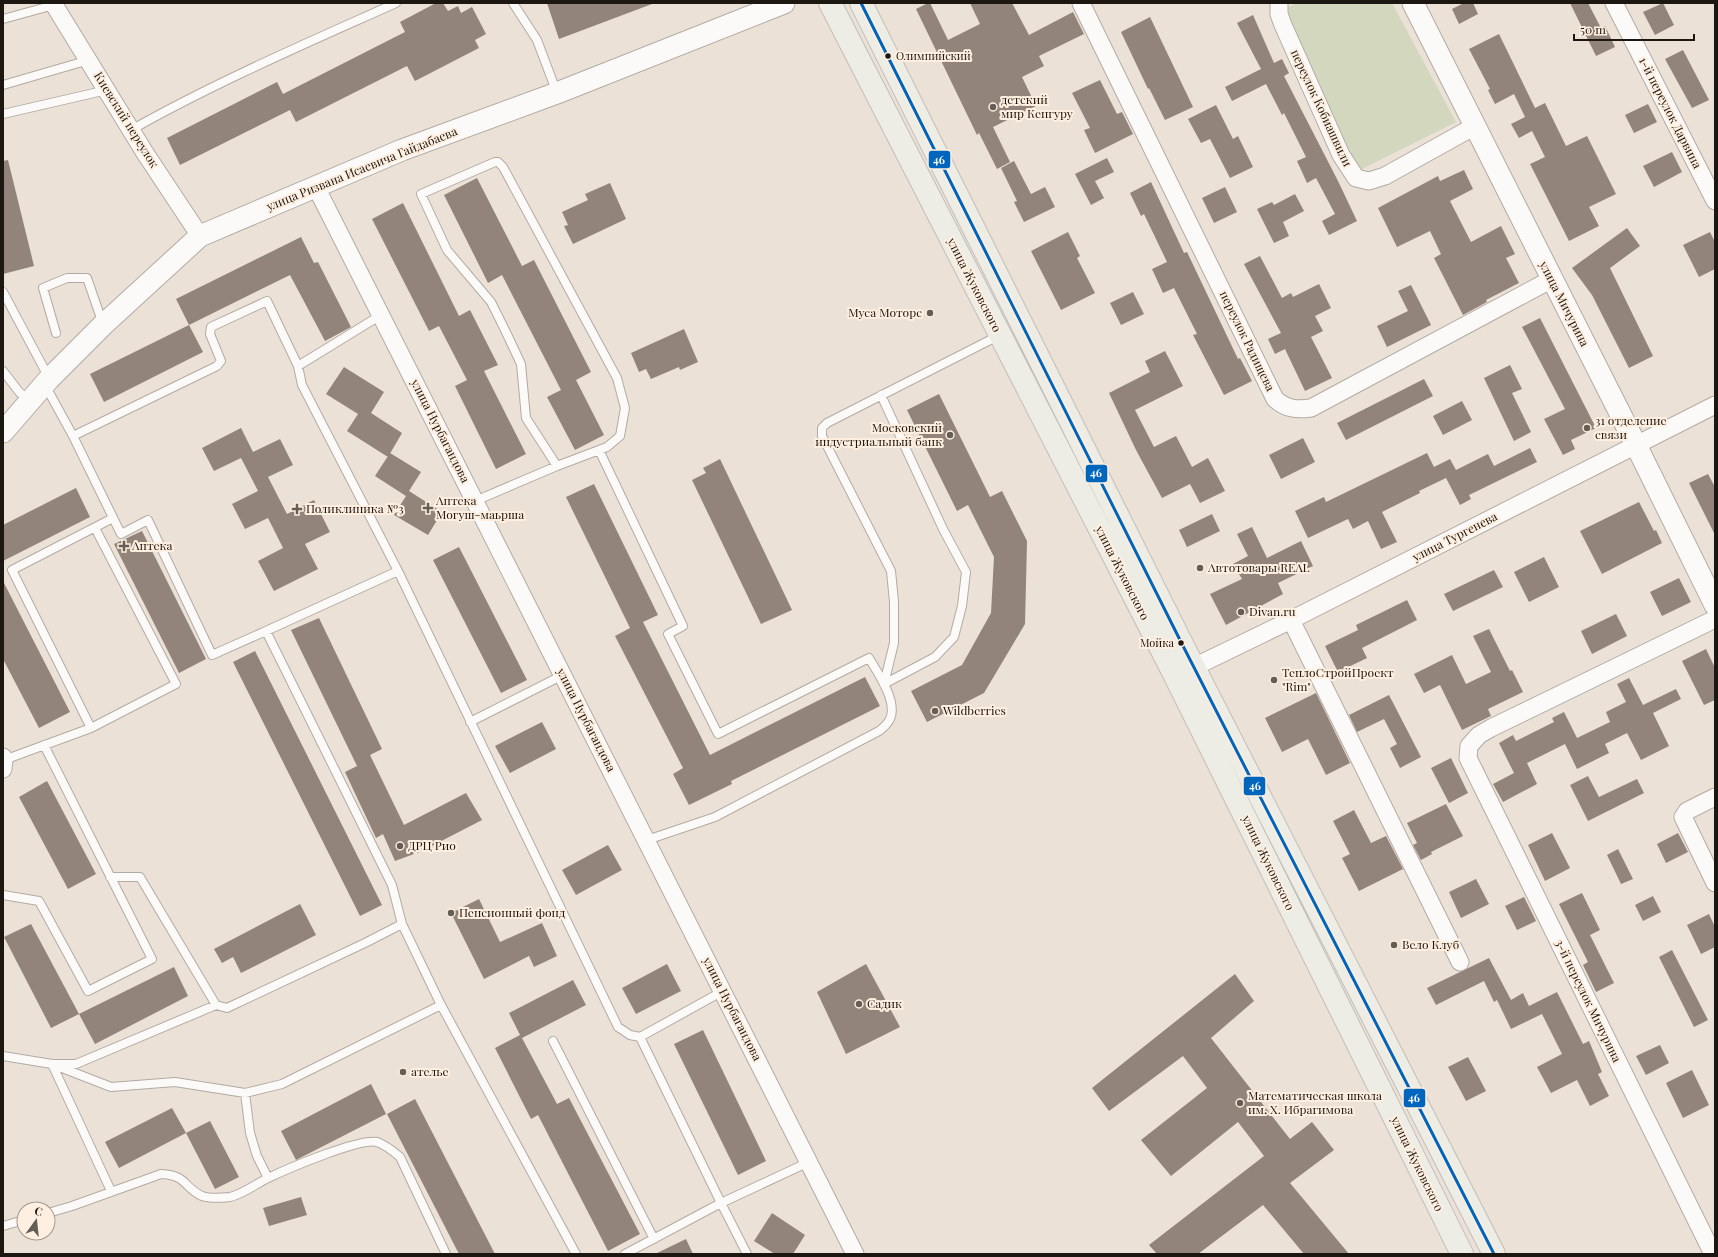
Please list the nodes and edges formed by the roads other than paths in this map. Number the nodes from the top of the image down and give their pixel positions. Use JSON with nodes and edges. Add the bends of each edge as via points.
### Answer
{"nodes":[{"id":1,"x":396,"y":3,"type":"edge"},
{"id":2,"x":513,"y":3,"type":"edge"},
{"id":3,"x":784,"y":3,"type":"edge"},
{"id":4,"x":830,"y":3,"type":"edge"},
{"id":5,"x":861,"y":3,"type":"edge"},
{"id":6,"x":1081,"y":3,"type":"edge"},
{"id":7,"x":1279,"y":3,"type":"edge"},
{"id":8,"x":1413,"y":3,"type":"edge"},
{"id":9,"x":1614,"y":3,"type":"edge"},
{"id":10,"x":54,"y":4,"type":"edge"},
{"id":11,"x":3,"y":19,"type":"edge"},
{"id":12,"x":89,"y":60,"type":"junction"},
{"id":13,"x":3,"y":85,"type":"edge"},
{"id":14,"x":107,"y":90,"type":"junction"},
{"id":15,"x":557,"y":93,"type":"junction"},
{"id":16,"x":3,"y":114,"type":"edge"},
{"id":17,"x":1475,"y":126,"type":"junction"},
{"id":18,"x":131,"y":130,"type":"junction"},
{"id":19,"x":316,"y":187,"type":"junction"},
{"id":20,"x":1715,"y":201,"type":"edge"},
{"id":21,"x":200,"y":236,"type":"junction"},
{"id":22,"x":1552,"y":279,"type":"junction"},
{"id":23,"x":3,"y":292,"type":"edge"},
{"id":24,"x":381,"y":315,"type":"junction"},
{"id":25,"x":103,"y":325,"type":"junction"},
{"id":26,"x":56,"y":333,"type":"dead end"},
{"id":27,"x":1000,"y":335,"type":"junction"},
{"id":28,"x":298,"y":366,"type":"junction"},
{"id":29,"x":3,"y":371,"type":"edge"},
{"id":30,"x":47,"y":382,"type":"junction"},
{"id":31,"x":881,"y":395,"type":"junction"},
{"id":32,"x":30,"y":400,"type":"junction"},
{"id":33,"x":1715,"y":405,"type":"edge"},
{"id":34,"x":3,"y":432,"type":"edge"},
{"id":35,"x":73,"y":436,"type":"junction"},
{"id":36,"x":1636,"y":445,"type":"junction"},
{"id":37,"x":599,"y":450,"type":"junction"},
{"id":38,"x":557,"y":466,"type":"junction"},
{"id":39,"x":475,"y":501,"type":"junction"},
{"id":40,"x":113,"y":518,"type":"junction"},
{"id":41,"x":95,"y":528,"type":"junction"},
{"id":42,"x":398,"y":571,"type":"junction"},
{"id":43,"x":1715,"y":605,"type":"edge"},
{"id":44,"x":1715,"y":619,"type":"edge"},
{"id":45,"x":1291,"y":620,"type":"junction"},
{"id":46,"x":266,"y":631,"type":"junction"},
{"id":47,"x":1194,"y":667,"type":"junction"},
{"id":48,"x":563,"y":675,"type":"junction"},
{"id":49,"x":884,"y":684,"type":"junction"},
{"id":50,"x":470,"y":722,"type":"junction"},
{"id":51,"x":91,"y":728,"type":"junction"},
{"id":52,"x":44,"y":745,"type":"junction"},
{"id":53,"x":3,"y":762,"type":"edge"},
{"id":54,"x":1715,"y":797,"type":"edge"},
{"id":55,"x":647,"y":840,"type":"junction"},
{"id":56,"x":110,"y":877,"type":"junction"},
{"id":57,"x":1715,"y":883,"type":"edge"},
{"id":58,"x":3,"y":896,"type":"edge"},
{"id":59,"x":402,"y":924,"type":"junction"},
{"id":60,"x":1460,"y":962,"type":"dead end"},
{"id":61,"x":723,"y":991,"type":"junction"},
{"id":62,"x":216,"y":1005,"type":"junction"},
{"id":63,"x":441,"y":1005,"type":"junction"},
{"id":64,"x":640,"y":1037,"type":"junction"},
{"id":65,"x":553,"y":1041,"type":"dead end"},
{"id":66,"x":3,"y":1056,"type":"edge"},
{"id":67,"x":52,"y":1064,"type":"junction"},
{"id":68,"x":245,"y":1093,"type":"junction"},
{"id":69,"x":808,"y":1162,"type":"junction"},
{"id":70,"x":268,"y":1178,"type":"junction"},
{"id":71,"x":111,"y":1191,"type":"junction"},
{"id":72,"x":721,"y":1203,"type":"junction"},
{"id":73,"x":56,"y":1211,"type":"edge"},
{"id":74,"x":16,"y":1222,"type":"edge"},
{"id":75,"x":3,"y":1226,"type":"edge"},
{"id":76,"x":654,"y":1239,"type":"junction"},
{"id":77,"x":446,"y":1254,"type":"edge"},
{"id":78,"x":576,"y":1254,"type":"edge"},
{"id":79,"x":625,"y":1254,"type":"edge"},
{"id":80,"x":747,"y":1254,"type":"edge"},
{"id":81,"x":855,"y":1254,"type":"edge"},
{"id":82,"x":1462,"y":1254,"type":"edge"},
{"id":83,"x":1494,"y":1254,"type":"edge"},
{"id":84,"x":1712,"y":1254,"type":"edge"}],
"edges":[{"from":1,"to":18,"type":"lane","via":[[159,114]]},
{"from":2,"to":15,"type":"lane","via":[[537,40]]},
{"from":3,"to":15,"type":"street","name":"улица Ризвана Исаевича Гайдабаева"},
{"from":4,"to":27,"type":"main road","name":"улица Жуковского"},
{"from":5,"to":47,"type":"main road"},
{"from":6,"to":22,"type":"street","name":"переулок Радищева","via":[[1275,399],[1282,405],[1296,409],[1311,408]]},
{"from":7,"to":17,"type":"street","name":"переулок Кобиашвили","via":[[1278,14],[1341,155],[1356,178],[1369,181],[1385,176]]},
{"from":8,"to":17,"type":"street","name":"улица Мичурина"},
{"from":9,"to":20,"type":"street","name":"1-й переулок Дарвина"},
{"from":10,"to":11,"type":"lane"},
{"from":10,"to":12,"type":"street","name":"Киевский переулок"},
{"from":12,"to":13,"type":"lane"},
{"from":12,"to":14,"type":"street","name":"Киевский переулок"},
{"from":14,"to":16,"type":"lane"},
{"from":14,"to":18,"type":"street","name":"Киевский переулок"},
{"from":15,"to":19,"type":"street","name":"улица Ризвана Исаевича Гайдабаева","via":[[402,150]]},
{"from":17,"to":22,"type":"street","name":"улица Мичурина"},
{"from":18,"to":21,"type":"street","name":"Киевский переулок"},
{"from":19,"to":21,"type":"street","name":"улица Ризвана Исаевича Гайдабаева"},
{"from":19,"to":24,"type":"street","name":"улица Нурбагандова"},
{"from":21,"to":25,"type":"street","name":"улица Ризвана Исаевича Гайдабаева"},
{"from":22,"to":36,"type":"street","name":"улица Мичурина"},
{"from":23,"to":30,"type":"lane"},
{"from":24,"to":28,"type":"lane"},
{"from":24,"to":39,"type":"street","name":"улица Нурбагандова"},
{"from":25,"to":26,"type":"lane","via":[[87,278],[67,278],[43,288]]},
{"from":25,"to":30,"type":"street","name":"улица Ризвана Исаевича Гайдабаева"},
{"from":27,"to":31,"type":"lane"},
{"from":27,"to":82,"type":"main road","name":"улица Жуковского","via":[[1173,672]]},
{"from":28,"to":35,"type":"lane","via":[[268,301],[211,327],[210,334],[221,361],[217,366]]},
{"from":28,"to":42,"type":"lane","via":[[302,385]]},
{"from":29,"to":32,"type":"lane","via":[[20,393]]},
{"from":30,"to":32,"type":"street","name":"улица Ризвана Исаевича Гайдабаева"},
{"from":30,"to":35,"type":"lane"},
{"from":31,"to":49,"type":"lane","via":[[827,423],[821,432],[891,571],[894,643]]},
{"from":31,"to":49,"type":"lane","via":[[943,529],[966,572],[962,606],[954,637],[935,657]]},
{"from":32,"to":34,"type":"street","name":"улица Ризвана Исаевича Гайдабаева"},
{"from":33,"to":36,"type":"street","name":"улица Тургенева"},
{"from":35,"to":40,"type":"lane"},
{"from":36,"to":43,"type":"street","name":"улица Мичурина"},
{"from":36,"to":45,"type":"street","name":"улица Тургенева"},
{"from":37,"to":38,"type":"lane"},
{"from":37,"to":38,"type":"lane","via":[[620,436],[625,408],[617,378],[503,167],[498,162],[491,162],[421,194],[447,250],[490,302],[504,328],[522,364],[526,418]]},
{"from":37,"to":49,"type":"lane","via":[[683,626],[668,634],[718,734],[869,658]]},
{"from":38,"to":39,"type":"lane"},
{"from":39,"to":48,"type":"street","name":"улица Нурбагандова"},
{"from":40,"to":41,"type":"lane"},
{"from":40,"to":46,"type":"lane","via":[[121,534],[148,520],[212,655]]},
{"from":41,"to":51,"type":"lane","via":[[12,570]]},
{"from":41,"to":51,"type":"lane","via":[[176,684]]},
{"from":42,"to":46,"type":"lane"},
{"from":42,"to":50,"type":"lane"},
{"from":44,"to":84,"type":"street","name":"3-й переулок Мичурина","via":[[1491,728],[1479,735],[1469,746],[1468,758]]},
{"from":45,"to":47,"type":"street","name":"улица Тургенева"},
{"from":45,"to":60,"type":"street"},
{"from":46,"to":59,"type":"lane","via":[[392,885]]},
{"from":47,"to":83,"type":"main road"},
{"from":48,"to":50,"type":"lane"},
{"from":48,"to":55,"type":"street","name":"улица Нурбагандова"},
{"from":49,"to":55,"type":"lane","via":[[892,708],[890,720],[880,731],[714,817]]},
{"from":50,"to":64,"type":"lane","via":[[618,1027],[630,1035]]},
{"from":51,"to":52,"type":"lane"},
{"from":52,"to":53,"type":"lane"},
{"from":52,"to":56,"type":"lane"},
{"from":54,"to":57,"type":"street","via":[[1687,811],[1683,817]]},
{"from":55,"to":61,"type":"street","name":"улица Нурбагандова"},
{"from":56,"to":58,"type":"lane","via":[[152,960],[88,990],[39,901]]},
{"from":56,"to":62,"type":"lane","via":[[140,876]]},
{"from":59,"to":62,"type":"lane","via":[[226,1008]]},
{"from":59,"to":63,"type":"lane"},
{"from":61,"to":64,"type":"lane"},
{"from":61,"to":69,"type":"street","name":"улица Нурбагандова"},
{"from":62,"to":67,"type":"lane","via":[[76,1064]]},
{"from":63,"to":68,"type":"lane","via":[[282,1084]]},
{"from":63,"to":78,"type":"lane"},
{"from":64,"to":72,"type":"lane"},
{"from":65,"to":76,"type":"lane"},
{"from":66,"to":67,"type":"lane"},
{"from":67,"to":68,"type":"lane","via":[[111,1087],[175,1082]]},
{"from":67,"to":71,"type":"lane"},
{"from":68,"to":70,"type":"lane","via":[[250,1133],[257,1156]]},
{"from":69,"to":72,"type":"lane"},
{"from":69,"to":81,"type":"street","name":"улица Нурбагандова"},
{"from":70,"to":71,"type":"lane","via":[[231,1196],[213,1198],[202,1196],[172,1174],[161,1174]]},
{"from":70,"to":77,"type":"lane","via":[[349,1146],[377,1142],[390,1148],[400,1157]]},
{"from":71,"to":73,"type":"lane"},
{"from":72,"to":76,"type":"lane"},
{"from":72,"to":80,"type":"lane"},
{"from":74,"to":75,"type":"lane"},
{"from":76,"to":79,"type":"lane"}]}
